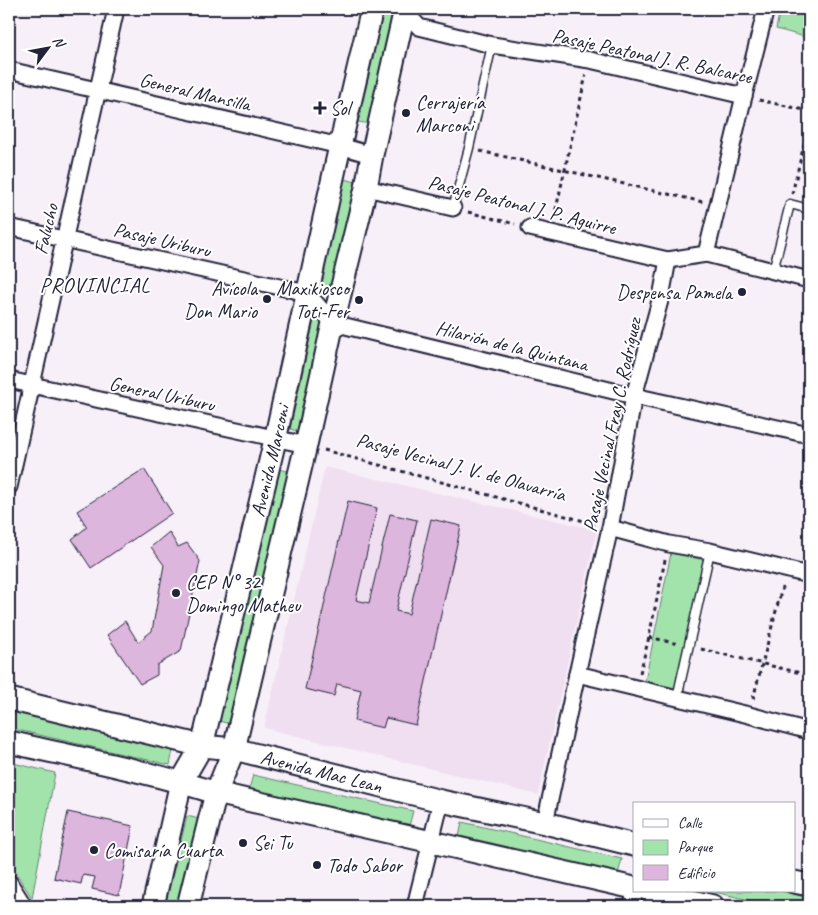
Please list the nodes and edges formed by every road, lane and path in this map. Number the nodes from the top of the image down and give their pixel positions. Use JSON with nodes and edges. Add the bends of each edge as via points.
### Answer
{"nodes":[{"id":1,"x":116,"y":9,"type":"edge"},
{"id":2,"x":372,"y":9,"type":"edge"},
{"id":3,"x":404,"y":9,"type":"edge"},
{"id":4,"x":766,"y":9,"type":"edge"},
{"id":5,"x":492,"y":45,"type":"junction"},
{"id":6,"x":590,"y":60,"type":"junction"},
{"id":7,"x":9,"y":70,"type":"edge"},
{"id":8,"x":98,"y":90,"type":"junction"},
{"id":9,"x":744,"y":96,"type":"junction"},
{"id":10,"x":809,"y":112,"type":"edge"},
{"id":11,"x":809,"y":124,"type":"edge"},
{"id":12,"x":340,"y":146,"type":"junction"},
{"id":13,"x":469,"y":148,"type":"junction"},
{"id":14,"x":372,"y":155,"type":"junction"},
{"id":15,"x":565,"y":170,"type":"junction"},
{"id":16,"x":366,"y":188,"type":"junction"},
{"id":17,"x":790,"y":204,"type":"junction"},
{"id":18,"x":718,"y":205,"type":"junction"},
{"id":19,"x":453,"y":208,"type":"junction"},
{"id":20,"x":809,"y":209,"type":"edge"},
{"id":21,"x":9,"y":227,"type":"edge"},
{"id":22,"x":530,"y":228,"type":"joint"},
{"id":23,"x":550,"y":232,"type":"junction"},
{"id":24,"x":64,"y":238,"type":"junction"},
{"id":25,"x":706,"y":254,"type":"junction"},
{"id":26,"x":668,"y":260,"type":"junction"},
{"id":27,"x":773,"y":271,"type":"junction"},
{"id":28,"x":809,"y":280,"type":"edge"},
{"id":29,"x":307,"y":293,"type":"junction"},
{"id":30,"x":332,"y":323,"type":"junction"},
{"id":31,"x":9,"y":380,"type":"edge"},
{"id":32,"x":31,"y":386,"type":"junction"},
{"id":33,"x":634,"y":396,"type":"junction"},
{"id":34,"x":809,"y":435,"type":"edge"},
{"id":35,"x":275,"y":440,"type":"junction"},
{"id":36,"x":306,"y":445,"type":"junction"},
{"id":37,"x":9,"y":487,"type":"edge"},
{"id":38,"x":610,"y":528,"type":"junction"},
{"id":39,"x":669,"y":544,"type":"junction"},
{"id":40,"x":710,"y":551,"type":"junction"},
{"id":41,"x":787,"y":569,"type":"junction"},
{"id":42,"x":809,"y":575,"type":"edge"},
{"id":43,"x":649,"y":637,"type":"junction"},
{"id":44,"x":689,"y":646,"type":"junction"},
{"id":45,"x":762,"y":664,"type":"junction"},
{"id":46,"x":577,"y":674,"type":"junction"},
{"id":47,"x":809,"y":675,"type":"edge"},
{"id":48,"x":636,"y":688,"type":"junction"},
{"id":49,"x":678,"y":698,"type":"junction"},
{"id":50,"x":9,"y":699,"type":"edge"},
{"id":51,"x":749,"y":715,"type":"junction"},
{"id":52,"x":809,"y":731,"type":"edge"},
{"id":53,"x":9,"y":742,"type":"edge"},
{"id":54,"x":202,"y":746,"type":"junction"},
{"id":55,"x":234,"y":749,"type":"junction"},
{"id":56,"x":180,"y":782,"type":"junction"},
{"id":57,"x":216,"y":793,"type":"junction"},
{"id":58,"x":441,"y":801,"type":"junction"},
{"id":59,"x":545,"y":823,"type":"junction"},
{"id":60,"x":431,"y":841,"type":"junction"},
{"id":61,"x":633,"y":845,"type":"edge"},
{"id":62,"x":9,"y":882,"type":"edge"},
{"id":63,"x":796,"y":883,"type":"edge"},
{"id":64,"x":809,"y":886,"type":"edge"},
{"id":65,"x":633,"y":890,"type":"edge"},
{"id":66,"x":635,"y":892,"type":"edge"},
{"id":67,"x":653,"y":892,"type":"edge"},
{"id":68,"x":24,"y":906,"type":"edge"},
{"id":69,"x":153,"y":906,"type":"edge"},
{"id":70,"x":188,"y":906,"type":"edge"},
{"id":71,"x":415,"y":906,"type":"edge"},
{"id":72,"x":632,"y":906,"type":"edge"},
{"id":73,"x":713,"y":906,"type":"edge"}],
"edges":[{"from":1,"to":8,"type":"street","name":"Falucho"},
{"from":2,"to":12,"type":"main road","name":"Avenida Marconi"},
{"from":3,"to":5,"type":"street","name":"Pasaje Peatonal J. R. Balcarce","via":[[419,27]]},
{"from":3,"to":14,"type":"main road","name":"Avenida Marconi"},
{"from":4,"to":9,"type":"street"},
{"from":5,"to":6,"type":"street","name":"Pasaje Peatonal J. R. Balcarce"},
{"from":5,"to":13,"type":"lane"},
{"from":6,"to":9,"type":"street","name":"Pasaje Peatonal J. R. Balcarce"},
{"from":6,"to":15,"type":"path"},
{"from":7,"to":8,"type":"street","name":"General Mansilla"},
{"from":8,"to":12,"type":"street","name":"General Mansilla"},
{"from":8,"to":24,"type":"street","name":"Falucho"},
{"from":9,"to":10,"type":"path","name":"Pasaje Peatonal J. R. Balcarce"},
{"from":9,"to":18,"type":"street"},
{"from":11,"to":17,"type":"path"},
{"from":12,"to":14,"type":"street","name":"General Mansilla"},
{"from":12,"to":29,"type":"main road","name":"Avenida Marconi"},
{"from":13,"to":15,"type":"path"},
{"from":13,"to":19,"type":"lane"},
{"from":14,"to":16,"type":"main road","name":"Avenida Marconi"},
{"from":15,"to":18,"type":"path"},
{"from":15,"to":23,"type":"path"},
{"from":16,"to":19,"type":"street","name":"Pasaje Peatonal J. P. Aguirre"},
{"from":16,"to":30,"type":"main road","name":"Avenida Marconi"},
{"from":17,"to":20,"type":"lane"},
{"from":17,"to":27,"type":"lane"},
{"from":18,"to":25,"type":"street"},
{"from":19,"to":22,"type":"path","name":"Pasaje Peatonal J. P. Aguirre"},
{"from":21,"to":24,"type":"street","name":"Pasaje Uriburu"},
{"from":22,"to":23,"type":"street","name":"Pasaje Peatonal J. P. Aguirre"},
{"from":23,"to":26,"type":"street","name":"Pasaje Peatonal J. P. Aguirre"},
{"from":24,"to":29,"type":"street","name":"Pasaje Uriburu"},
{"from":24,"to":32,"type":"street","name":"Falucho"},
{"from":25,"to":26,"type":"street"},
{"from":25,"to":27,"type":"street"},
{"from":26,"to":33,"type":"street","name":"Pasaje Vecinal Fray C. Rodríguez"},
{"from":27,"to":28,"type":"street"},
{"from":29,"to":30,"type":"street"},
{"from":29,"to":35,"type":"main road","name":"Avenida Marconi"},
{"from":30,"to":33,"type":"street","name":"Hilarión de la Quintana"},
{"from":30,"to":36,"type":"main road","name":"Avenida Marconi"},
{"from":31,"to":32,"type":"street","name":"General Uriburu"},
{"from":32,"to":35,"type":"street","name":"General Uriburu"},
{"from":32,"to":37,"type":"street","name":"Falucho"},
{"from":33,"to":34,"type":"street","name":"Hilarión de la Quintana"},
{"from":33,"to":38,"type":"street","name":"Pasaje Vecinal Fray C. Rodríguez"},
{"from":35,"to":36,"type":"street","name":"General Uriburu"},
{"from":35,"to":54,"type":"main road","name":"Avenida Marconi"},
{"from":36,"to":38,"type":"path","name":"Pasaje Vecinal J. V. de Olavarría"},
{"from":36,"to":55,"type":"main road","name":"Avenida Marconi"},
{"from":38,"to":39,"type":"street"},
{"from":38,"to":46,"type":"street","name":"Pasaje Vecinal Fray C. Rodríguez"},
{"from":39,"to":40,"type":"street"},
{"from":39,"to":43,"type":"path"},
{"from":40,"to":41,"type":"street"},
{"from":40,"to":44,"type":"lane"},
{"from":41,"to":42,"type":"street"},
{"from":41,"to":45,"type":"path"},
{"from":43,"to":44,"type":"path"},
{"from":43,"to":48,"type":"path"},
{"from":44,"to":45,"type":"path"},
{"from":44,"to":49,"type":"lane"},
{"from":45,"to":47,"type":"path"},
{"from":45,"to":51,"type":"path"},
{"from":46,"to":48,"type":"street"},
{"from":46,"to":59,"type":"street","name":"Pasaje Vecinal Fray C. Rodríguez"},
{"from":48,"to":49,"type":"street"},
{"from":49,"to":51,"type":"street"},
{"from":50,"to":54,"type":"main road","name":"Avenida Mac Lean"},
{"from":51,"to":52,"type":"street"},
{"from":53,"to":56,"type":"main road"},
{"from":54,"to":55,"type":"main road","name":"Avenida Mac Lean"},
{"from":54,"to":56,"type":"main road","name":"Avenida Marconi"},
{"from":55,"to":57,"type":"main road","name":"Avenida Marconi"},
{"from":55,"to":58,"type":"main road","name":"Avenida Mac Lean"},
{"from":56,"to":57,"type":"main road"},
{"from":56,"to":69,"type":"main road","name":"Avenida Marconi"},
{"from":57,"to":60,"type":"main road"},
{"from":57,"to":70,"type":"main road","name":"Avenida Marconi"},
{"from":58,"to":59,"type":"main road","name":"Avenida Mac Lean"},
{"from":58,"to":60,"type":"street"},
{"from":59,"to":61,"type":"main road","name":"Avenida Mac Lean"},
{"from":60,"to":65,"type":"main road"},
{"from":60,"to":71,"type":"street"},
{"from":62,"to":68,"type":"street"},
{"from":63,"to":64,"type":"main road"},
{"from":66,"to":72,"type":"street"},
{"from":67,"to":73,"type":"main road"}]}
